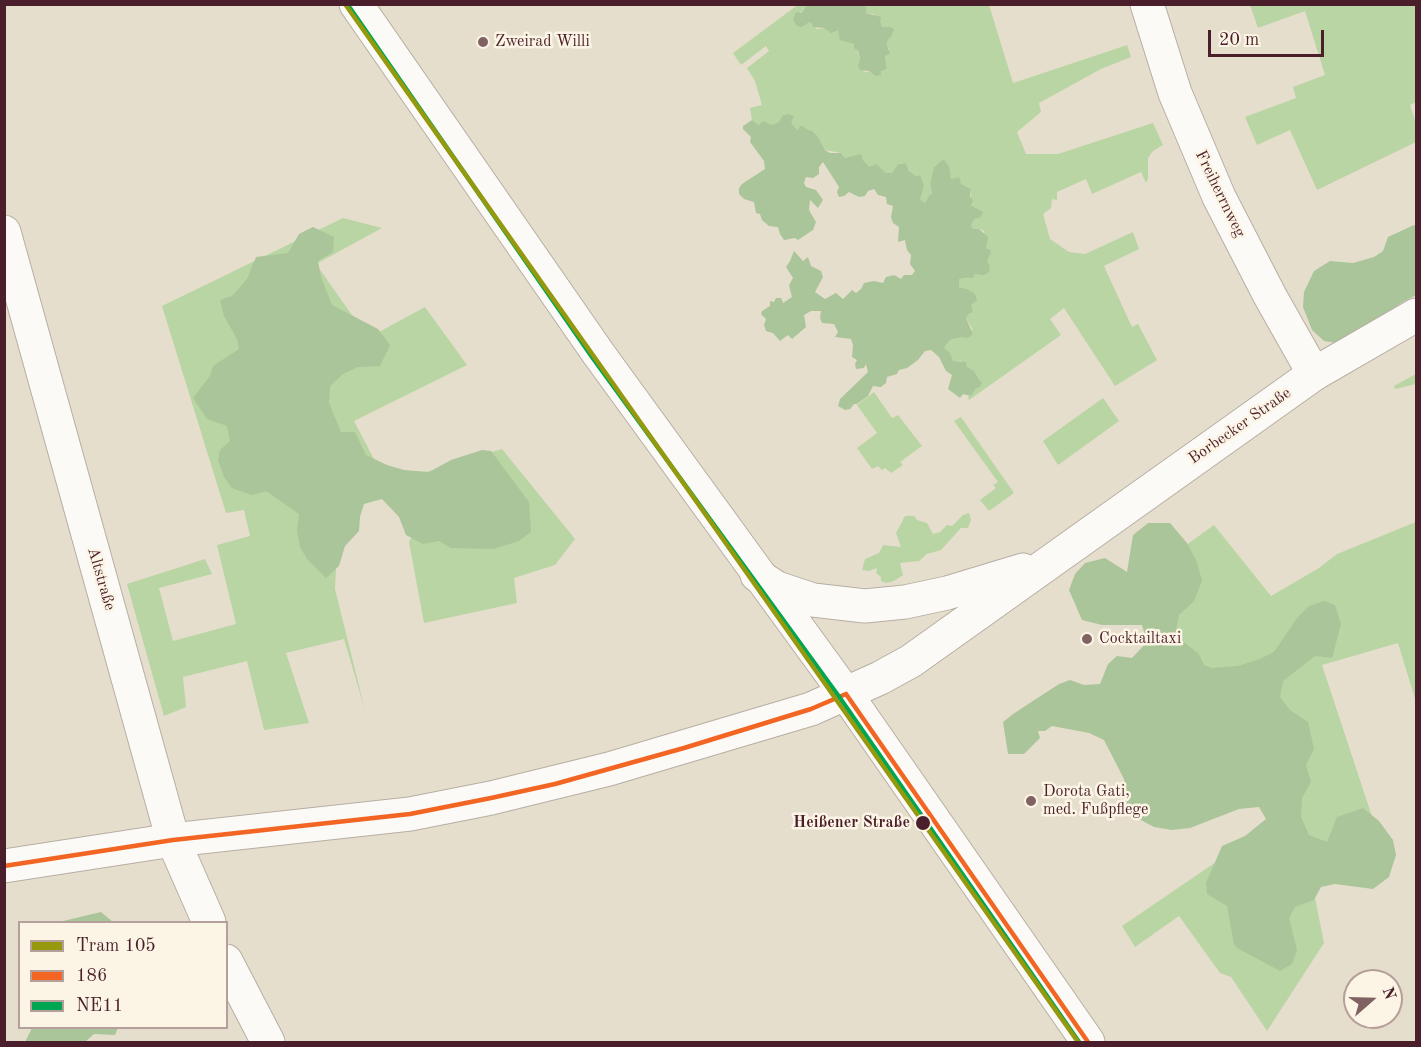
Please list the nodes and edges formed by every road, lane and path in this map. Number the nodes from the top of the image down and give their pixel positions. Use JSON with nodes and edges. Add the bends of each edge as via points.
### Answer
{"nodes":[{"id":1,"x":356,"y":4,"type":"edge"},
{"id":2,"x":1147,"y":4,"type":"edge"},
{"id":3,"x":4,"y":232,"type":"edge"},
{"id":4,"x":1416,"y":315,"type":"edge"},
{"id":5,"x":1314,"y":374,"type":"junction"},
{"id":6,"x":1071,"y":547,"type":"junction"},
{"id":7,"x":757,"y":575,"type":"junction"},
{"id":8,"x":846,"y":694,"type":"junction"},
{"id":9,"x":173,"y":840,"type":"junction"},
{"id":10,"x":4,"y":867,"type":"edge"},
{"id":11,"x":209,"y":921,"type":"edge"},
{"id":12,"x":228,"y":965,"type":"edge"},
{"id":13,"x":268,"y":1042,"type":"edge"},
{"id":14,"x":1088,"y":1042,"type":"edge"}],
"edges":[{"from":1,"to":7,"type":"street"},
{"from":2,"to":5,"type":"street","name":"Freiherrnweg","via":[[1175,93],[1219,197]]},
{"from":3,"to":9,"type":"street","name":"Altstraße"},
{"from":4,"to":5,"type":"street","name":"Borbecker Straße"},
{"from":5,"to":6,"type":"street","name":"Borbecker Straße"},
{"from":6,"to":7,"type":"street","name":"Borbecker Straße","via":[[1024,569],[947,593],[882,605],[813,600],[777,588]]},
{"from":6,"to":8,"type":"street","name":"Borbecker Straße","via":[[910,661]]},
{"from":7,"to":8,"type":"street"},
{"from":8,"to":9,"type":"street","via":[[811,709],[684,748],[491,798],[410,814]]},
{"from":8,"to":14,"type":"street"},
{"from":9,"to":10,"type":"street"},
{"from":9,"to":11,"type":"street","name":"Altstraße"},
{"from":12,"to":13,"type":"street"}]}
